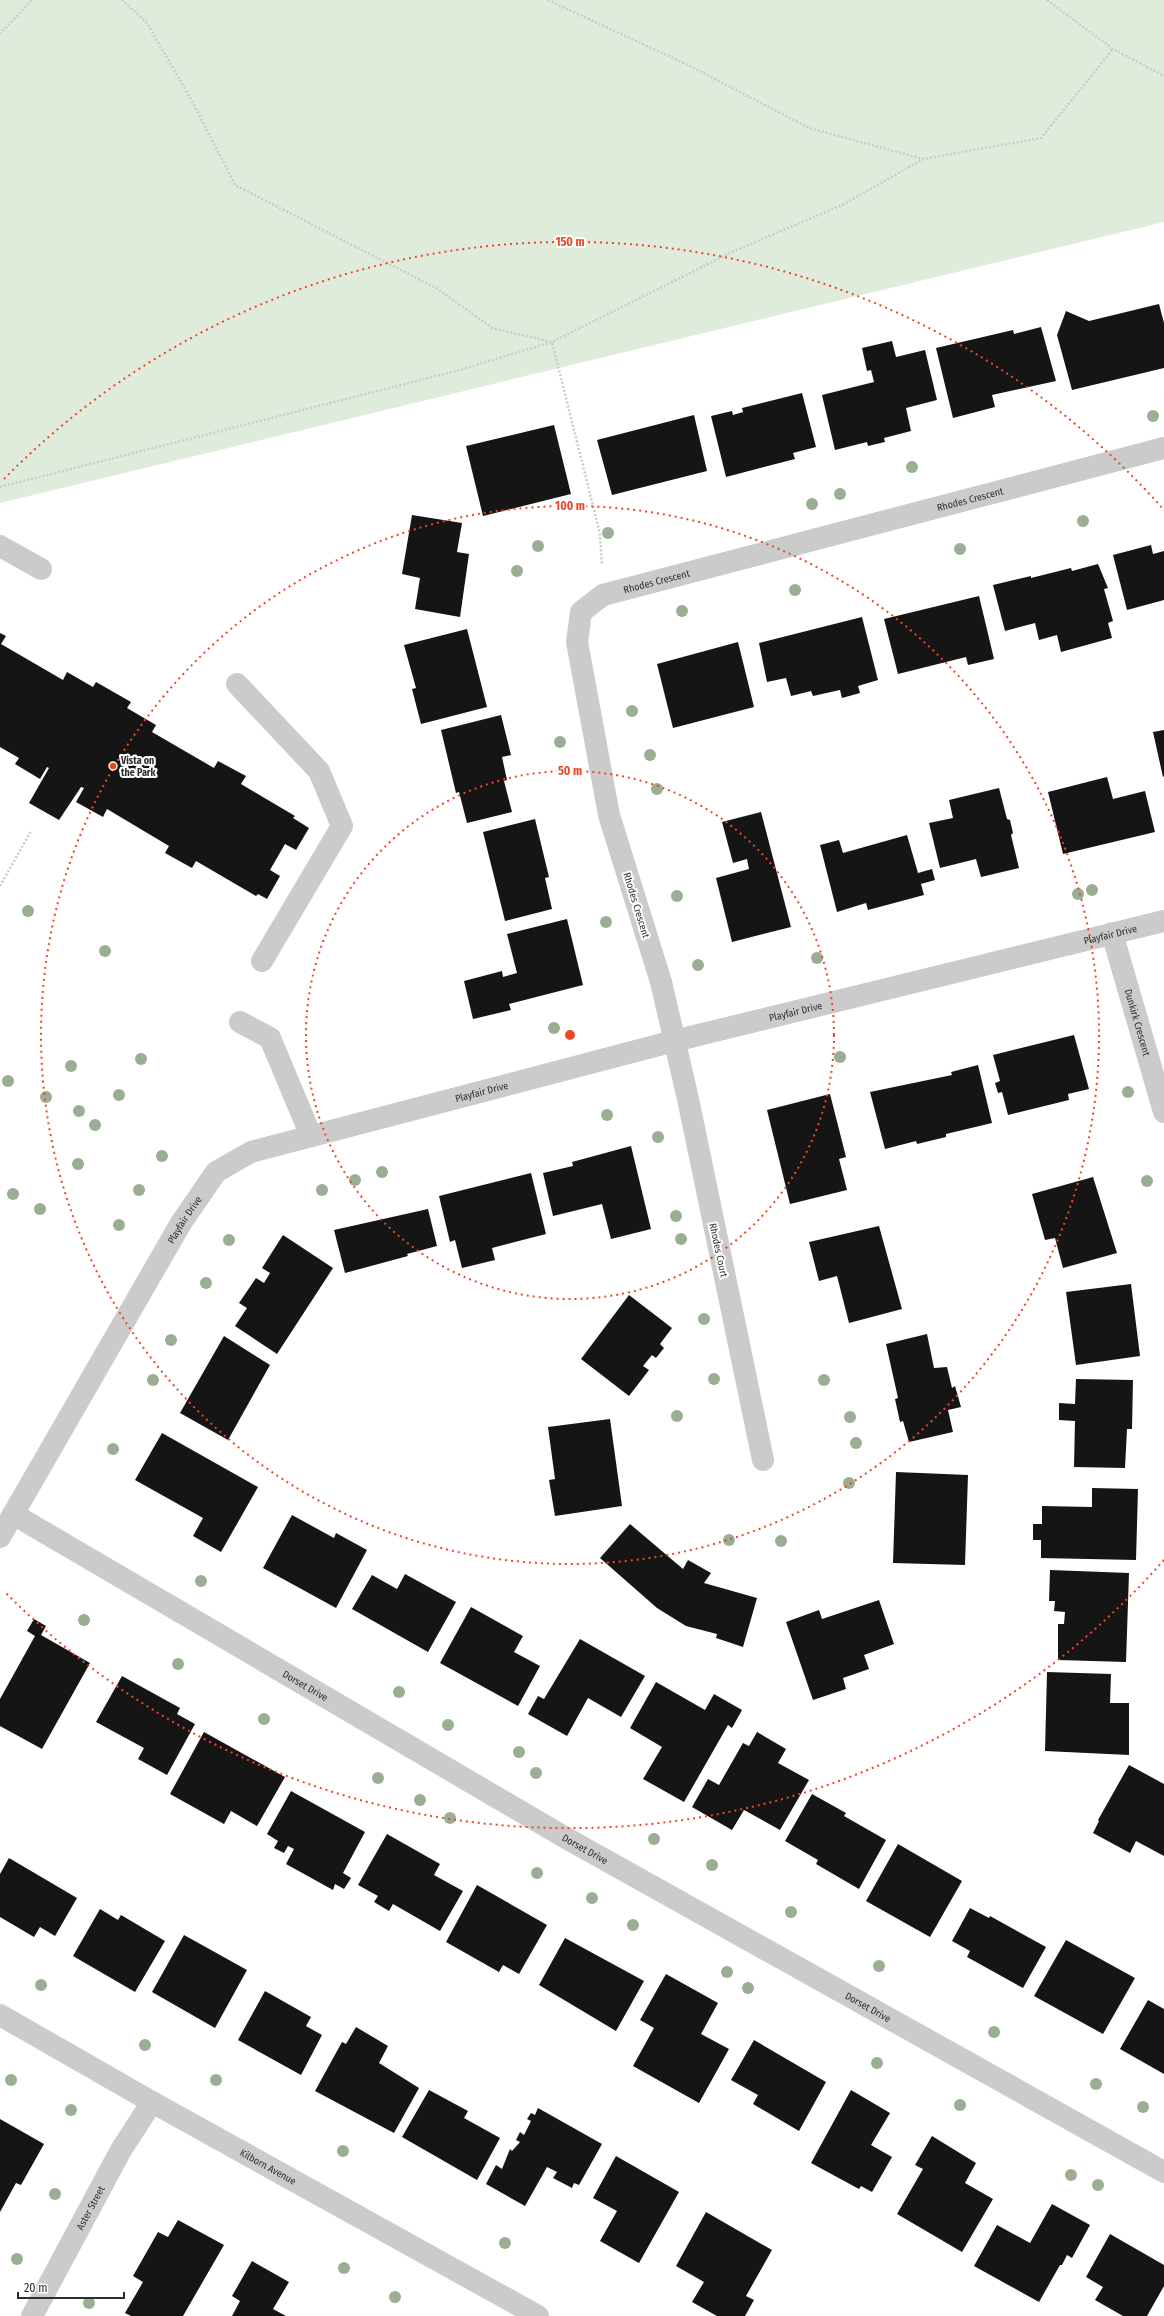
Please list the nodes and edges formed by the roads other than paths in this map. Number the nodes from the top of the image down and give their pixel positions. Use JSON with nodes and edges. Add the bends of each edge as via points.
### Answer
{"nodes":[{"id":1,"x":1164,"y":448,"type":"edge"},
{"id":2,"x":0,"y":546,"type":"edge"},
{"id":3,"x":41,"y":569,"type":"dead end"},
{"id":4,"x":236,"y":684,"type":"dead end"},
{"id":5,"x":1164,"y":921,"type":"edge"},
{"id":6,"x":1112,"y":933,"type":"junction"},
{"id":7,"x":262,"y":961,"type":"dead end"},
{"id":8,"x":240,"y":1022,"type":"dead end"},
{"id":9,"x":674,"y":1041,"type":"junction"},
{"id":10,"x":1164,"y":1112,"type":"edge"},
{"id":11,"x":311,"y":1136,"type":"junction"},
{"id":12,"x":763,"y":1460,"type":"dead end"},
{"id":13,"x":13,"y":1514,"type":"junction"},
{"id":14,"x":0,"y":1537,"type":"edge"},
{"id":15,"x":0,"y":2015,"type":"edge"},
{"id":16,"x":152,"y":2102,"type":"junction"},
{"id":17,"x":1164,"y":2172,"type":"edge"},
{"id":18,"x":32,"y":2316,"type":"edge"},
{"id":19,"x":538,"y":2316,"type":"edge"}],
"edges":[{"from":1,"to":9,"type":"street","name":"Rhodes Crescent","via":[[603,595],[581,612],[577,642],[609,815],[661,982]]},
{"from":2,"to":3,"type":"street"},
{"from":4,"to":7,"type":"street","via":[[319,771],[342,826]]},
{"from":5,"to":6,"type":"street","name":"Playfair Drive"},
{"from":6,"to":9,"type":"street","name":"Playfair Drive"},
{"from":6,"to":10,"type":"street","name":"Dunkirk Crescent"},
{"from":8,"to":11,"type":"street","via":[[270,1038]]},
{"from":9,"to":11,"type":"street","name":"Playfair Drive"},
{"from":9,"to":12,"type":"street","name":"Rhodes Court"},
{"from":11,"to":13,"type":"street","name":"Playfair Drive","via":[[251,1152],[216,1172],[180,1223]]},
{"from":13,"to":14,"type":"street","name":"Playfair Drive"},
{"from":13,"to":17,"type":"street","name":"Dorset Drive","via":[[566,1838]]},
{"from":15,"to":16,"type":"street","name":"Kilborn Avenue"},
{"from":16,"to":18,"type":"street","name":"Aster Street","via":[[121,2150]]},
{"from":16,"to":19,"type":"street","name":"Kilborn Avenue"}]}
